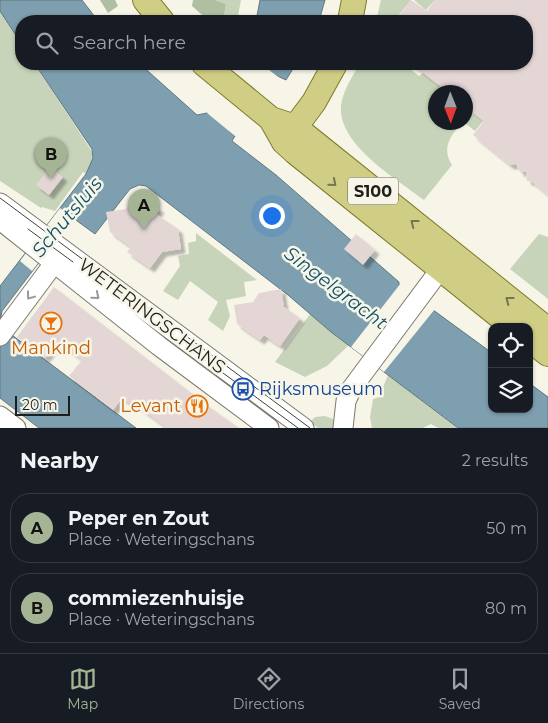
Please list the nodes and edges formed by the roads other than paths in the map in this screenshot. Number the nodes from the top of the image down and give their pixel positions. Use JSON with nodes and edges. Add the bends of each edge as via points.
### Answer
{"nodes":[{"id":1,"x":145,"y":0,"type":"edge"},
{"id":2,"x":354,"y":0,"type":"edge"},
{"id":3,"x":157,"y":15,"type":"edge"},
{"id":4,"x":351,"y":15,"type":"edge"},
{"id":5,"x":212,"y":70,"type":"edge"},
{"id":6,"x":331,"y":70,"type":"edge"},
{"id":7,"x":290,"y":135,"type":"junction"},
{"id":8,"x":0,"y":203,"type":"edge"},
{"id":9,"x":0,"y":220,"type":"edge"},
{"id":10,"x":45,"y":248,"type":"junction"},
{"id":11,"x":446,"y":262,"type":"junction"},
{"id":12,"x":509,"y":323,"type":"edge"},
{"id":13,"x":548,"y":330,"type":"edge"},
{"id":14,"x":3,"y":333,"type":"edge"},
{"id":15,"x":533,"y":342,"type":"edge"},
{"id":16,"x":548,"y":354,"type":"edge"},
{"id":17,"x":0,"y":416,"type":"edge"},
{"id":18,"x":16,"y":428,"type":"edge"},
{"id":19,"x":269,"y":428,"type":"edge"},
{"id":20,"x":304,"y":428,"type":"edge"},
{"id":21,"x":343,"y":428,"type":"edge"}],
"edges":[{"from":1,"to":3,"type":"main road"},
{"from":2,"to":4,"type":"main road"},
{"from":5,"to":7,"type":"main road","number":"S100"},
{"from":6,"to":7,"type":"main road"},
{"from":7,"to":11,"type":"main road","number":"S100"},
{"from":8,"to":10,"type":"street","name":"WETERINGSCHANS"},
{"from":9,"to":10,"type":"street","name":"WETERINGSCHANS"},
{"from":10,"to":14,"type":"street","one_way":true},
{"from":10,"to":19,"type":"street","name":"WETERINGSCHANS","one_way":true,"via":[[111,310]]},
{"from":10,"to":20,"type":"street","name":"WETERINGSCHANS"},
{"from":11,"to":12,"type":"main road","number":"S100"},
{"from":13,"to":11,"type":"main road","number":"S100","one_way":true},
{"from":11,"to":21,"type":"street","via":[[370,362],[346,401]]},
{"from":15,"to":16,"type":"main road"},
{"from":17,"to":18,"type":"street"}]}
